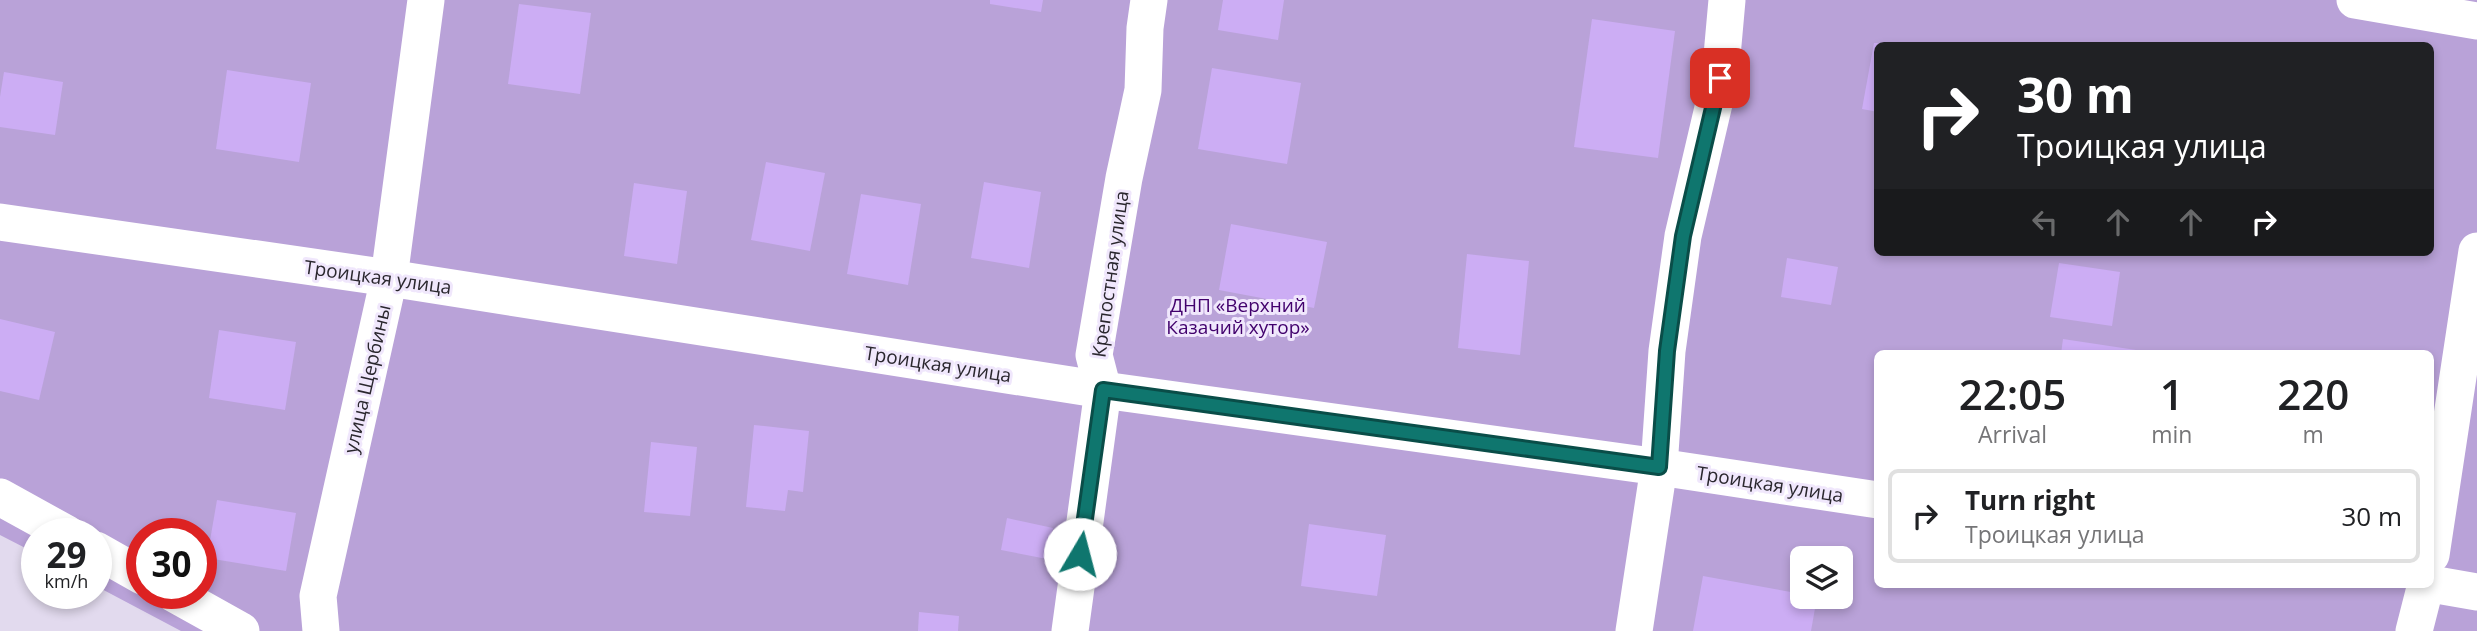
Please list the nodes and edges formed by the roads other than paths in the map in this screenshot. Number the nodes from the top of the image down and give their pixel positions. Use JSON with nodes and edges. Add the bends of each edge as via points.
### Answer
{"nodes":[{"id":1,"x":426,"y":0,"type":"edge"},
{"id":2,"x":1149,"y":0,"type":"edge"},
{"id":3,"x":1727,"y":0,"type":"edge"},
{"id":4,"x":2355,"y":0,"type":"edge"},
{"id":5,"x":2477,"y":21,"type":"edge"},
{"id":6,"x":0,"y":222,"type":"edge"},
{"id":7,"x":2477,"y":251,"type":"edge"},
{"id":8,"x":389,"y":278,"type":"junction"},
{"id":9,"x":1103,"y":390,"type":"junction"},
{"id":10,"x":1659,"y":467,"type":"junction"},
{"id":11,"x":0,"y":496,"type":"edge"},
{"id":12,"x":1874,"y":499,"type":"edge"},
{"id":13,"x":38,"y":518,"type":"edge"},
{"id":14,"x":2434,"y":535,"type":"edge"},
{"id":15,"x":2434,"y":585,"type":"edge"},
{"id":16,"x":2427,"y":588,"type":"edge"},
{"id":17,"x":2477,"y":593,"type":"edge"},
{"id":18,"x":202,"y":609,"type":"edge"},
{"id":19,"x":241,"y":631,"type":"edge"},
{"id":20,"x":321,"y":631,"type":"edge"},
{"id":21,"x":1070,"y":631,"type":"edge"},
{"id":22,"x":1634,"y":631,"type":"edge"},
{"id":23,"x":2414,"y":631,"type":"edge"}],
"edges":[{"from":1,"to":8,"type":"street","name":"улица Щербины"},
{"from":2,"to":9,"type":"street","name":"Крепостная улица","via":[[1143,90],[1094,355]]},
{"from":3,"to":10,"type":"street","via":[[1720,78],[1683,236],[1667,351]]},
{"from":4,"to":5,"type":"street"},
{"from":6,"to":8,"type":"street","name":"Троицкая улица"},
{"from":7,"to":14,"type":"street"},
{"from":8,"to":9,"type":"street","name":"Троицкая улица"},
{"from":8,"to":20,"type":"street","name":"улица Щербины","via":[[318,596]]},
{"from":9,"to":10,"type":"street","name":"Троицкая улица"},
{"from":9,"to":21,"type":"street","name":"Крепостная улица"},
{"from":10,"to":12,"type":"street","name":"Троицкая улица"},
{"from":10,"to":22,"type":"street"},
{"from":11,"to":13,"type":"street"},
{"from":15,"to":17,"type":"street"},
{"from":16,"to":23,"type":"street"},
{"from":18,"to":19,"type":"street"}]}
